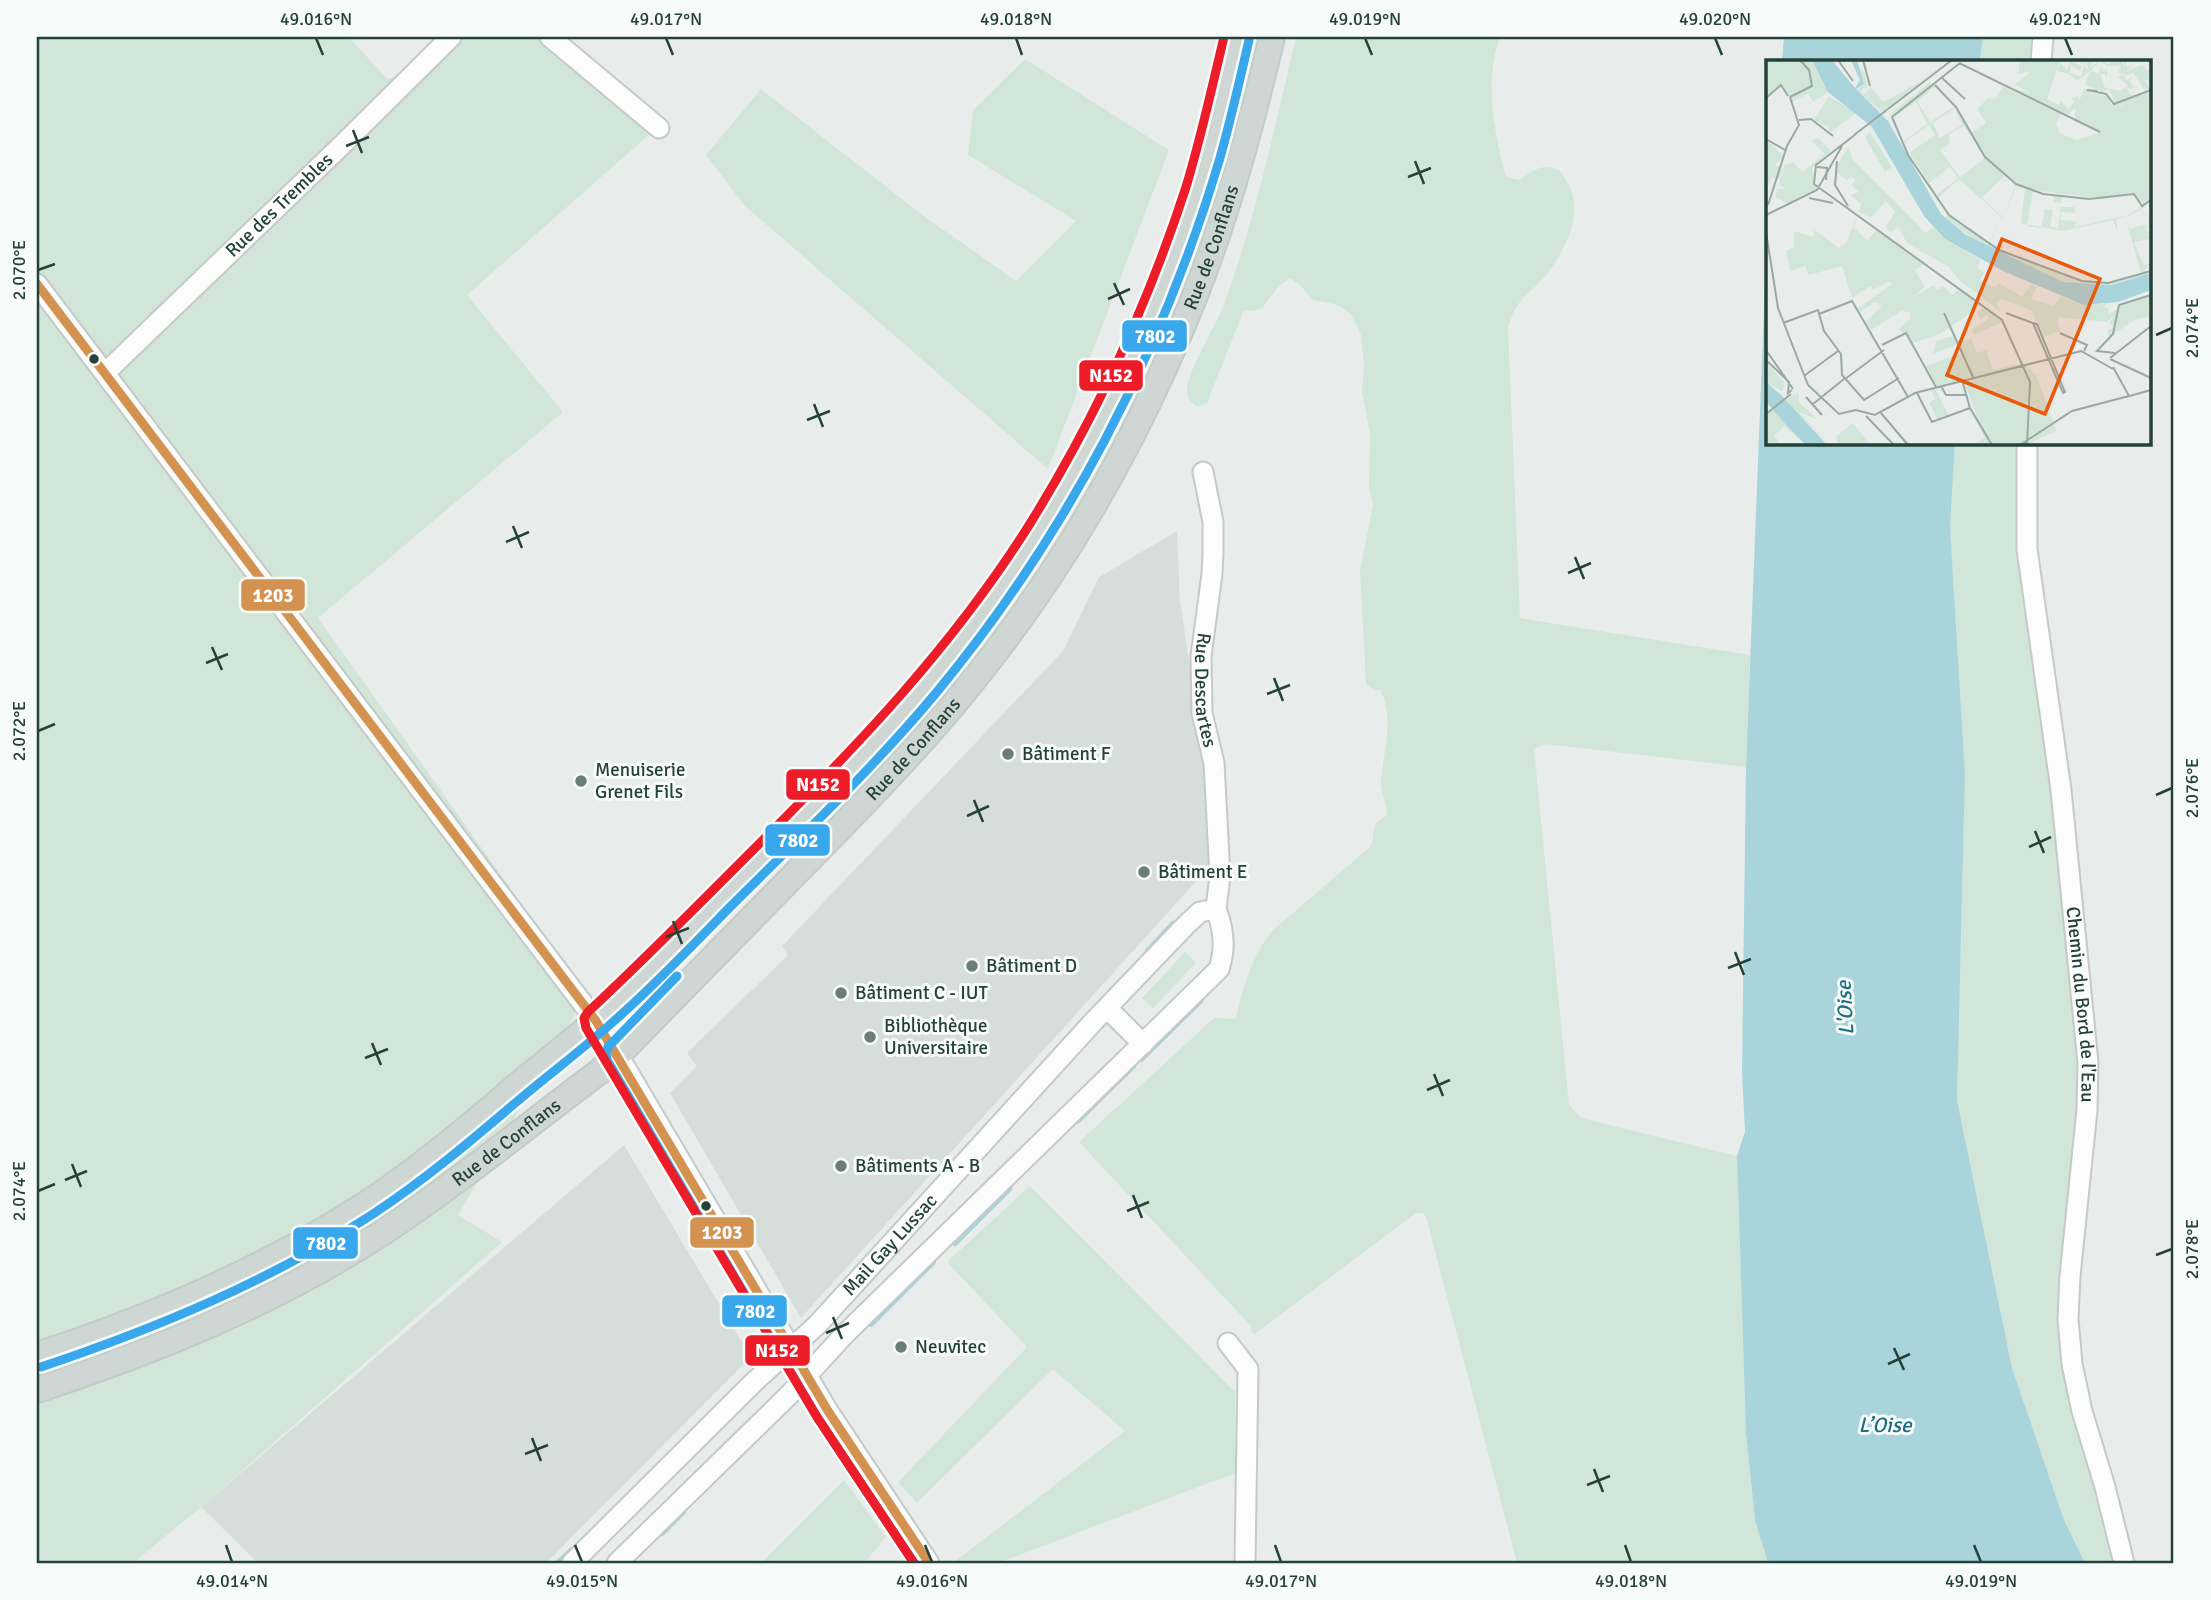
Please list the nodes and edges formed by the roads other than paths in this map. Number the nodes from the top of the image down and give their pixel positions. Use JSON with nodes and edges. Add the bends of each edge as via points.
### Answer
{"nodes":[{"id":1,"x":451,"y":37,"type":"edge"},
{"id":2,"x":550,"y":37,"type":"edge"},
{"id":3,"x":1237,"y":37,"type":"edge"},
{"id":4,"x":1272,"y":37,"type":"edge"},
{"id":5,"x":2043,"y":37,"type":"edge"},
{"id":6,"x":2041,"y":60,"type":"edge"},
{"id":7,"x":659,"y":128,"type":"dead end"},
{"id":8,"x":37,"y":284,"type":"edge"},
{"id":9,"x":105,"y":373,"type":"junction"},
{"id":10,"x":2027,"y":444,"type":"edge"},
{"id":11,"x":1203,"y":471,"type":"dead end"},
{"id":12,"x":1216,"y":909,"type":"junction"},
{"id":13,"x":1107,"y":1008,"type":"junction"},
{"id":14,"x":596,"y":1020,"type":"junction"},
{"id":15,"x":1143,"y":1044,"type":"junction"},
{"id":16,"x":618,"y":1055,"type":"junction"},
{"id":17,"x":1228,"y":1342,"type":"dead end"},
{"id":18,"x":791,"y":1348,"type":"junction"},
{"id":19,"x":37,"y":1355,"type":"edge"},
{"id":20,"x":807,"y":1374,"type":"junction"},
{"id":21,"x":37,"y":1390,"type":"edge"},
{"id":22,"x":603,"y":1533,"type":"junction"},
{"id":23,"x":622,"y":1559,"type":"edge"},
{"id":24,"x":572,"y":1563,"type":"edge"},
{"id":25,"x":929,"y":1563,"type":"edge"},
{"id":26,"x":1245,"y":1563,"type":"edge"},
{"id":27,"x":2124,"y":1563,"type":"edge"}],
"edges":[{"from":1,"to":9,"type":"street","name":"Rue des Trembles"},
{"from":2,"to":7,"type":"street"},
{"from":3,"to":14,"type":"main road","name":"Rue de Conflans","via":[[1209,149],[1160,294],[1102,421],[1039,532],[973,627],[902,713]]},
{"from":4,"to":16,"type":"main road","name":"Rue de Conflans","via":[[1236,176],[1195,296],[1132,435],[1075,535],[988,662],[940,721]]},
{"from":5,"to":6,"type":"street"},
{"from":8,"to":9,"type":"street"},
{"from":9,"to":14,"type":"street"},
{"from":10,"to":27,"type":"street","name":"Chemin du Bord de l'Eau","via":[[2027,549],[2061,790],[2088,1062],[2068,1319],[2082,1411]]},
{"from":11,"to":12,"type":"street","name":"Rue Descartes","via":[[1213,523],[1212,574],[1201,656],[1202,713],[1214,763],[1220,876]]},
{"from":12,"to":13,"type":"street","name":"Mail Gay Lussac","via":[[1200,912]]},
{"from":12,"to":15,"type":"street","name":"Mail Gay Lussac","via":[[1224,955],[1219,969]]},
{"from":13,"to":15,"type":"street"},
{"from":13,"to":18,"type":"street","name":"Mail Gay Lussac","via":[[826,1316]]},
{"from":14,"to":16,"type":"street"},
{"from":14,"to":19,"type":"main road","name":"Rue de Conflans","via":[[426,1161],[334,1224],[197,1294]]},
{"from":15,"to":20,"type":"street","name":"Mail Gay Lussac"},
{"from":16,"to":18,"type":"street"},
{"from":16,"to":21,"type":"main road","name":"Rue de Conflans","via":[[438,1195],[318,1272],[207,1327]]},
{"from":17,"to":26,"type":"street","via":[[1248,1369]]},
{"from":18,"to":20,"type":"street"},
{"from":18,"to":22,"type":"street","name":"Mail Gay Lussac"},
{"from":20,"to":23,"type":"street","name":"Mail Gay Lussac"},
{"from":20,"to":25,"type":"street"},
{"from":22,"to":23,"type":"street","name":"Mail Gay Lussac"},
{"from":22,"to":24,"type":"street","name":"Mail Gay Lussac"}]}
